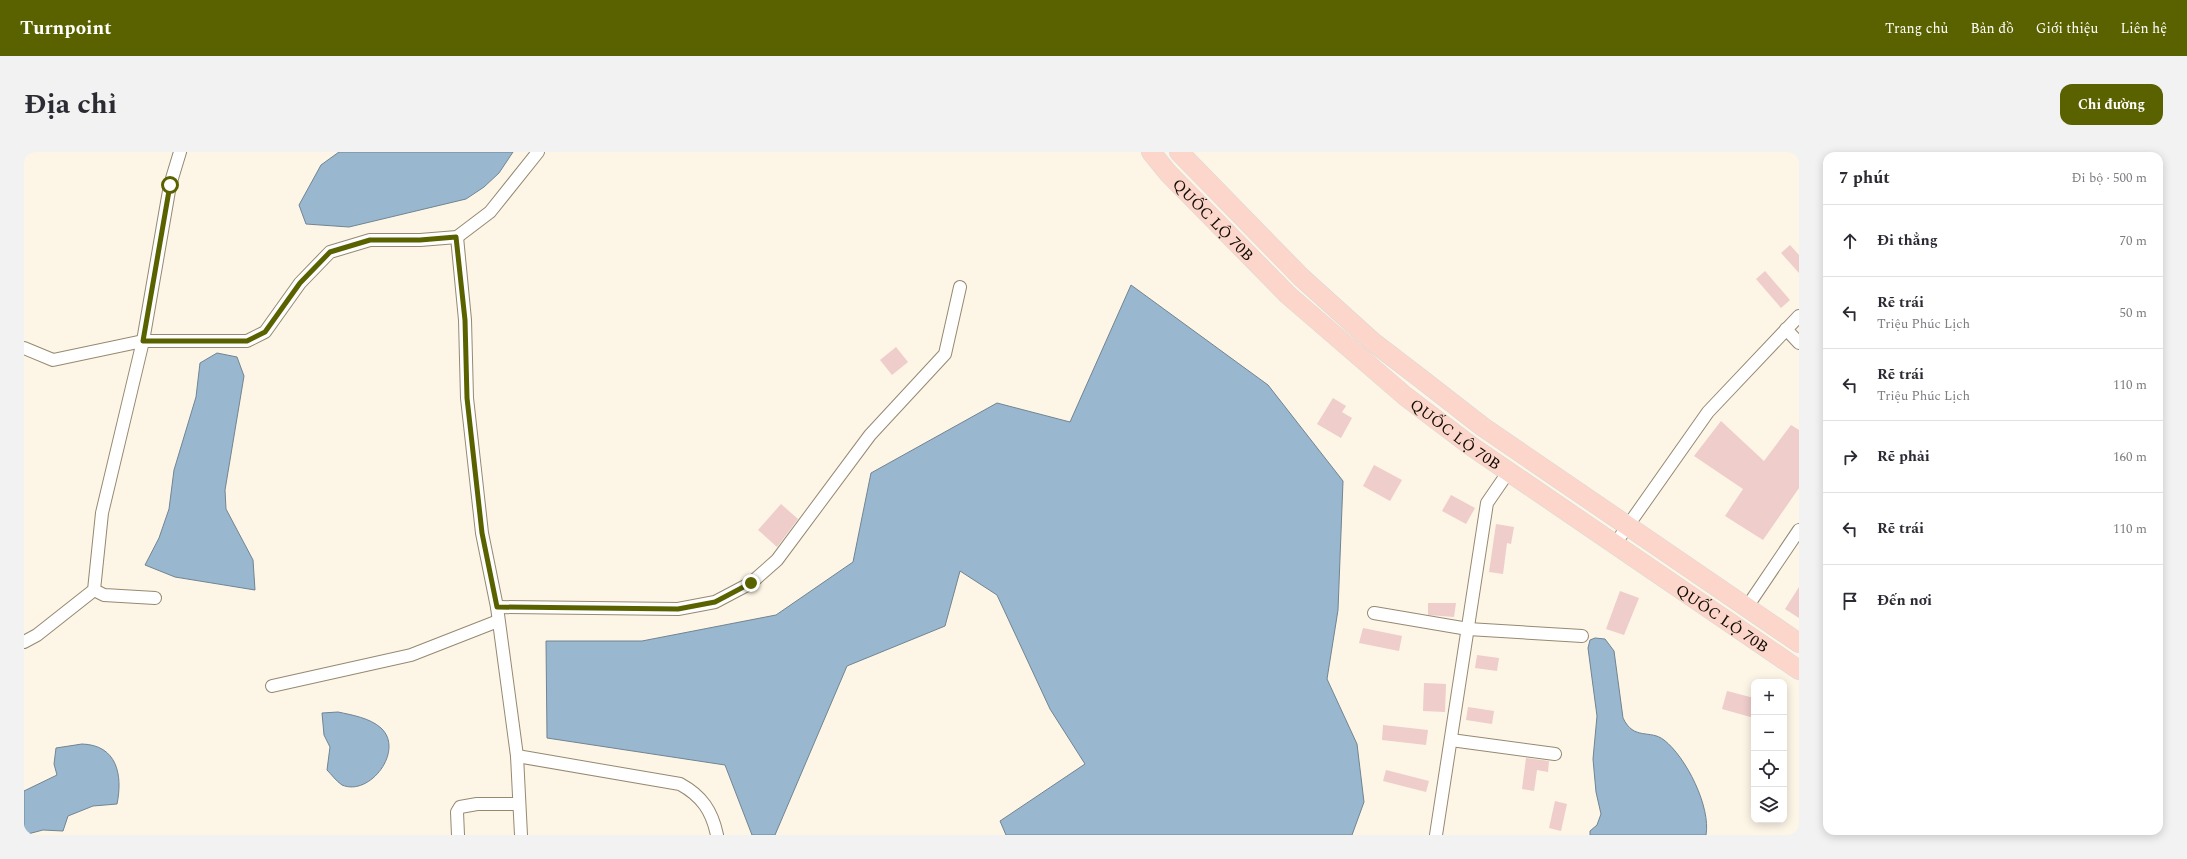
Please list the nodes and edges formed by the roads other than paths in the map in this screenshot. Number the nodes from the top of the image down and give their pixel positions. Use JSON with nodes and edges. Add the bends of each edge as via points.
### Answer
{"nodes":[{"id":1,"x":180,"y":152,"type":"edge"},
{"id":2,"x":538,"y":152,"type":"edge"},
{"id":3,"x":1151,"y":152,"type":"edge"},
{"id":4,"x":1179,"y":152,"type":"edge"},
{"id":5,"x":456,"y":237,"type":"junction"},
{"id":6,"x":960,"y":287,"type":"dead end"},
{"id":7,"x":1799,"y":316,"type":"edge"},
{"id":8,"x":1786,"y":329,"type":"junction"},
{"id":9,"x":143,"y":341,"type":"junction"},
{"id":10,"x":1799,"y":343,"type":"edge"},
{"id":11,"x":24,"y":348,"type":"edge"},
{"id":12,"x":1508,"y":472,"type":"junction"},
{"id":13,"x":1634,"y":530,"type":"junction"},
{"id":14,"x":1799,"y":530,"type":"edge"},
{"id":15,"x":1621,"y":548,"type":"junction"},
{"id":16,"x":94,"y":590,"type":"junction"},
{"id":17,"x":155,"y":598,"type":"dead end"},
{"id":18,"x":497,"y":607,"type":"junction"},
{"id":19,"x":1747,"y":607,"type":"junction"},
{"id":20,"x":1374,"y":614,"type":"dead end"},
{"id":21,"x":498,"y":620,"type":"junction"},
{"id":22,"x":1468,"y":629,"type":"junction"},
{"id":23,"x":1582,"y":636,"type":"dead end"},
{"id":24,"x":24,"y":642,"type":"edge"},
{"id":25,"x":1799,"y":643,"type":"edge"},
{"id":26,"x":1799,"y":670,"type":"edge"},
{"id":27,"x":272,"y":686,"type":"dead end"},
{"id":28,"x":1451,"y":740,"type":"junction"},
{"id":29,"x":1555,"y":754,"type":"dead end"},
{"id":30,"x":517,"y":756,"type":"junction"},
{"id":31,"x":518,"y":804,"type":"junction"},
{"id":32,"x":458,"y":835,"type":"edge"},
{"id":33,"x":520,"y":835,"type":"edge"},
{"id":34,"x":717,"y":835,"type":"edge"},
{"id":35,"x":1436,"y":835,"type":"edge"}],
"edges":[{"from":1,"to":9,"type":"street","via":[[170,185]]},
{"from":2,"to":5,"type":"street","via":[[490,212]]},
{"from":3,"to":12,"type":"main road","name":"QUỐC LỘ 70B","via":[[1168,173],[1288,295],[1349,350],[1405,396]]},
{"from":4,"to":13,"type":"main road","name":"QUỐC LỘ 70B","via":[[1300,277],[1373,342],[1483,427]]},
{"from":5,"to":9,"type":"street","via":[[370,240],[330,252],[300,283],[265,332],[247,341]]},
{"from":5,"to":18,"type":"street","via":[[465,320],[467,398],[482,533]]},
{"from":6,"to":18,"type":"street","via":[[944,354],[870,435],[777,560],[751,583],[715,602],[678,609]]},
{"from":7,"to":8,"type":"street"},
{"from":8,"to":10,"type":"street"},
{"from":8,"to":13,"type":"street","via":[[1708,412]]},
{"from":9,"to":11,"type":"street","via":[[53,360]]},
{"from":9,"to":16,"type":"street","via":[[102,513]]},
{"from":12,"to":15,"type":"main road","name":"QUỐC LỘ 70B"},
{"from":12,"to":22,"type":"street","via":[[1487,503]]},
{"from":13,"to":15,"type":"main road"},
{"from":13,"to":19,"type":"main road","name":"QUỐC LỘ 70B"},
{"from":14,"to":19,"type":"street"},
{"from":15,"to":26,"type":"main road","name":"QUỐC LỘ 70B"},
{"from":16,"to":17,"type":"street","via":[[104,595]]},
{"from":16,"to":24,"type":"street","via":[[37,635]]},
{"from":18,"to":21,"type":"street"},
{"from":19,"to":25,"type":"main road","name":"QUỐC LỘ 70B"},
{"from":20,"to":22,"type":"street"},
{"from":21,"to":27,"type":"street","via":[[411,655]]},
{"from":21,"to":30,"type":"street"},
{"from":22,"to":23,"type":"street"},
{"from":22,"to":28,"type":"street"},
{"from":28,"to":29,"type":"street"},
{"from":28,"to":35,"type":"street"},
{"from":30,"to":31,"type":"street"},
{"from":30,"to":34,"type":"street","via":[[680,784],[695,792],[706,805]]},
{"from":31,"to":32,"type":"street","via":[[477,804],[460,807]]},
{"from":31,"to":33,"type":"street"}]}
